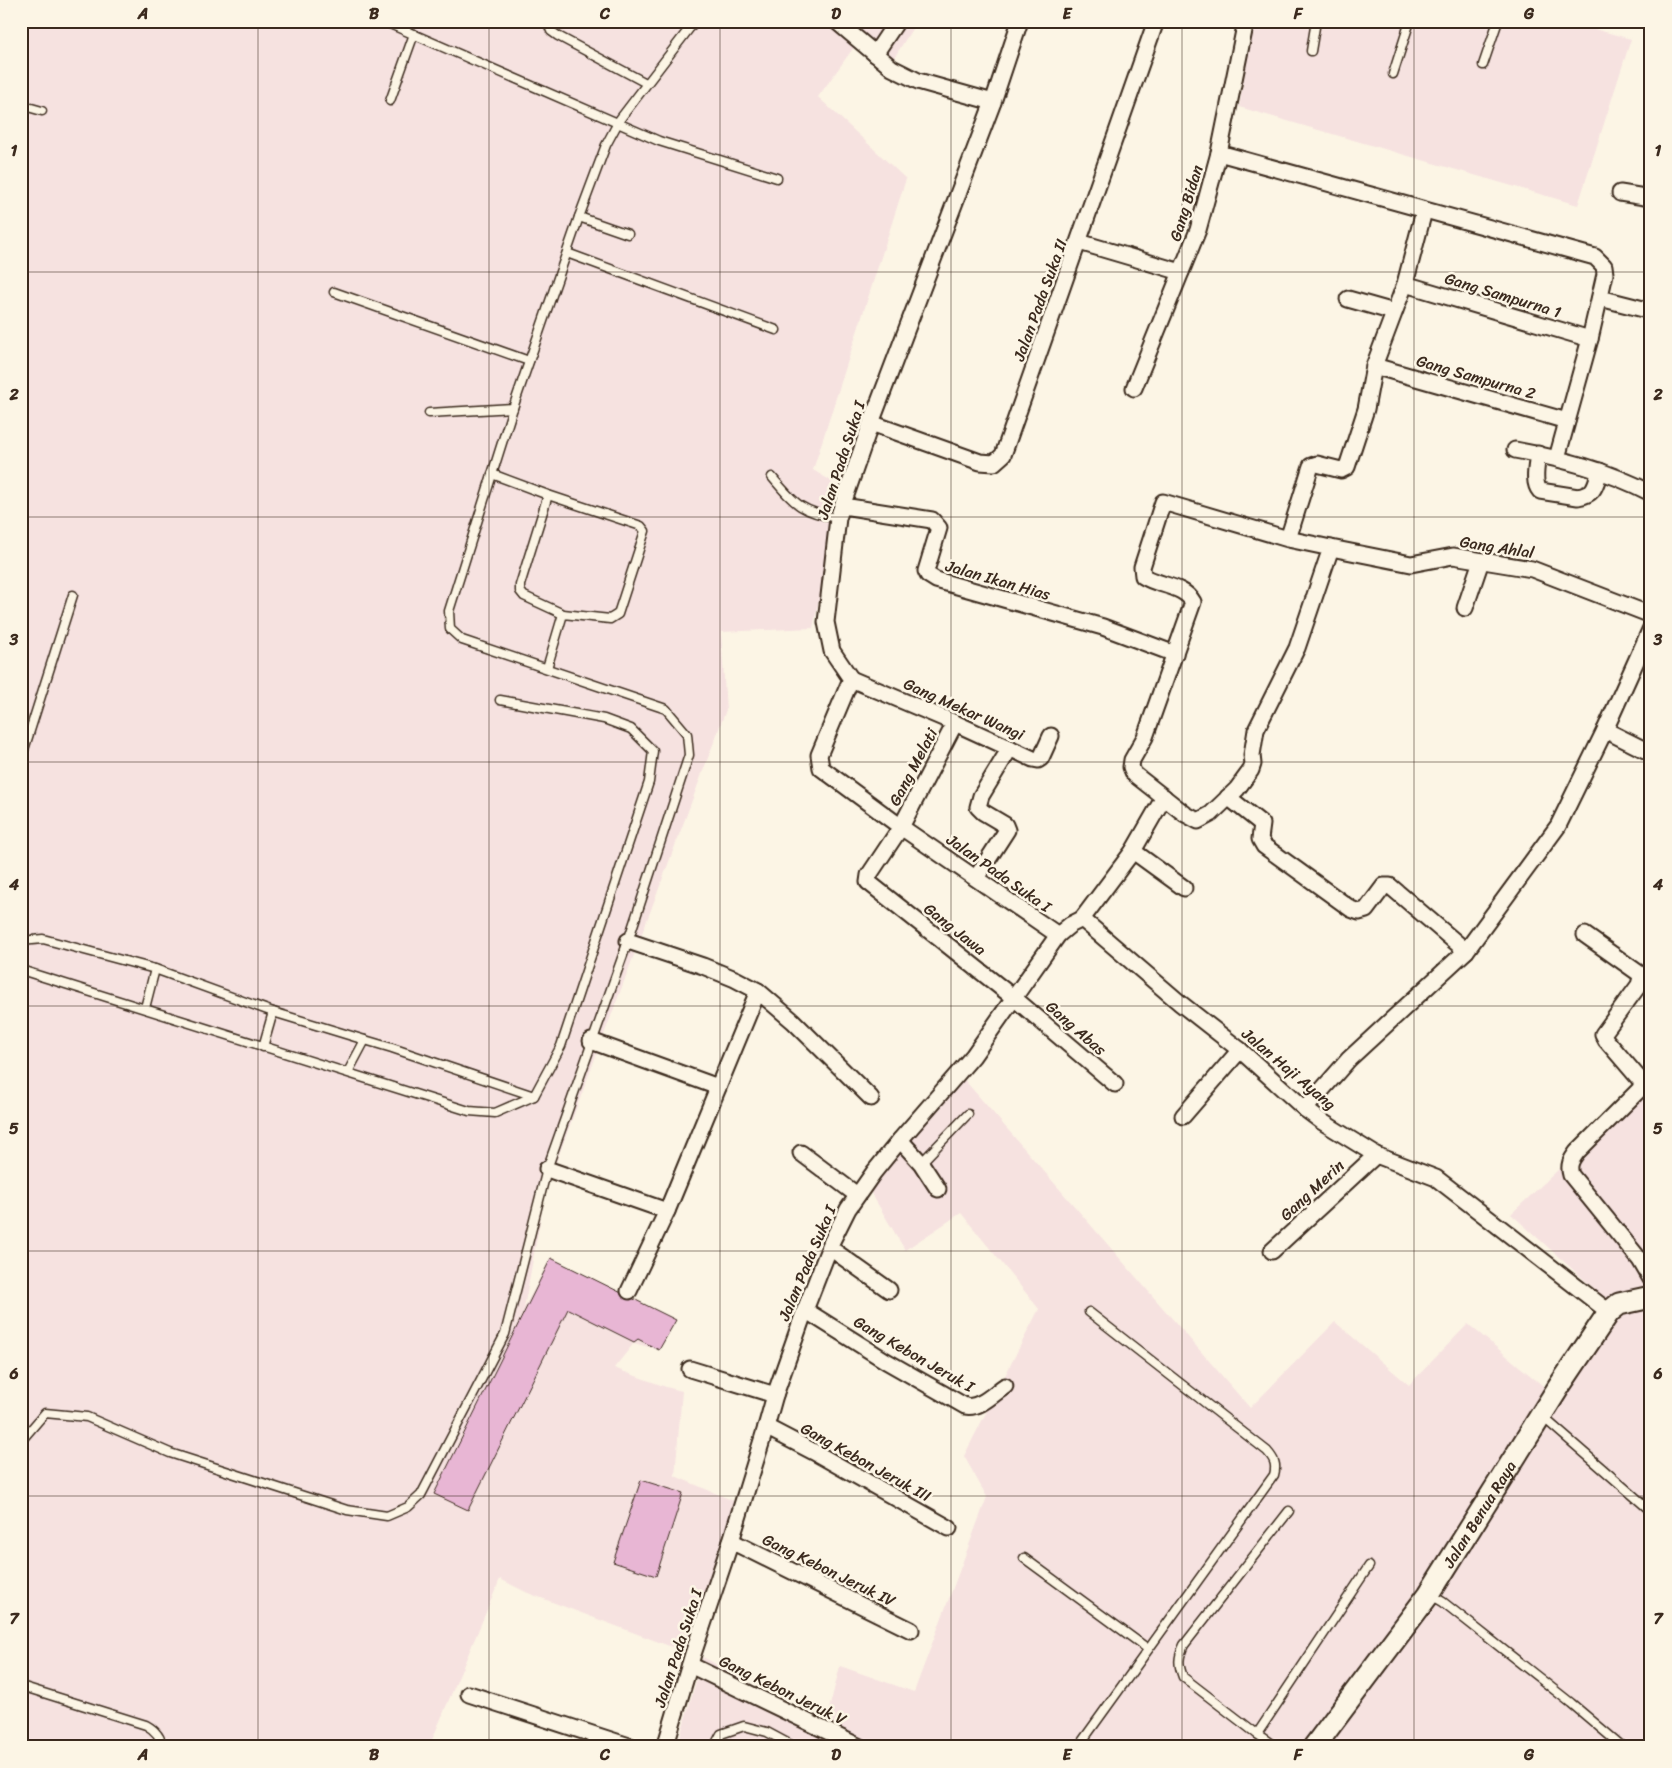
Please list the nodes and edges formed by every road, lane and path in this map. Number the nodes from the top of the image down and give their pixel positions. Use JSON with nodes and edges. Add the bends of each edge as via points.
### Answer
{"nodes":[{"id":1,"x":383,"y":21,"type":"edge"},
{"id":2,"x":547,"y":21,"type":"edge"},
{"id":3,"x":695,"y":21,"type":"edge"},
{"id":4,"x":836,"y":21,"type":"edge"},
{"id":5,"x":897,"y":21,"type":"edge"},
{"id":6,"x":1020,"y":21,"type":"edge"},
{"id":7,"x":1156,"y":21,"type":"edge"},
{"id":8,"x":1246,"y":21,"type":"edge"},
{"id":9,"x":1316,"y":21,"type":"edge"},
{"id":10,"x":1410,"y":21,"type":"edge"},
{"id":11,"x":1498,"y":21,"type":"edge"},
{"id":12,"x":414,"y":34,"type":"junction"},
{"id":13,"x":1311,"y":51,"type":"dead end"},
{"id":14,"x":875,"y":54,"type":"junction"},
{"id":15,"x":1483,"y":65,"type":"dead end"},
{"id":16,"x":1393,"y":74,"type":"dead end"},
{"id":17,"x":646,"y":82,"type":"junction"},
{"id":18,"x":390,"y":101,"type":"dead end"},
{"id":19,"x":992,"y":102,"type":"junction"},
{"id":20,"x":21,"y":105,"type":"edge"},
{"id":21,"x":42,"y":111,"type":"dead end"},
{"id":22,"x":618,"y":122,"type":"junction"},
{"id":23,"x":1219,"y":153,"type":"junction"},
{"id":24,"x":777,"y":178,"type":"dead end"},
{"id":25,"x":1620,"y":193,"type":"dead end"},
{"id":26,"x":1651,"y":198,"type":"edge"},
{"id":27,"x":1424,"y":211,"type":"junction"},
{"id":28,"x":579,"y":216,"type":"junction"},
{"id":29,"x":628,"y":234,"type":"dead end"},
{"id":30,"x":1079,"y":242,"type":"junction"},
{"id":31,"x":566,"y":253,"type":"junction"},
{"id":32,"x":1181,"y":272,"type":"junction"},
{"id":33,"x":1405,"y":284,"type":"junction"},
{"id":34,"x":334,"y":292,"type":"dead end"},
{"id":35,"x":1600,"y":298,"type":"junction"},
{"id":36,"x":1348,"y":299,"type":"dead end"},
{"id":37,"x":1651,"y":311,"type":"edge"},
{"id":38,"x":1394,"y":312,"type":"junction"},
{"id":39,"x":776,"y":330,"type":"dead end"},
{"id":40,"x":1590,"y":339,"type":"junction"},
{"id":41,"x":529,"y":361,"type":"junction"},
{"id":42,"x":1374,"y":366,"type":"junction"},
{"id":43,"x":1134,"y":388,"type":"dead end"},
{"id":44,"x":513,"y":408,"type":"junction"},
{"id":45,"x":429,"y":413,"type":"dead end"},
{"id":46,"x":1567,"y":421,"type":"junction"},
{"id":47,"x":871,"y":423,"type":"junction"},
{"id":48,"x":1515,"y":450,"type":"dead end"},
{"id":49,"x":1538,"y":454,"type":"junction"},
{"id":50,"x":1557,"y":458,"type":"junction"},
{"id":51,"x":1600,"y":471,"type":"junction"},
{"id":52,"x":492,"y":474,"type":"junction"},
{"id":53,"x":772,"y":477,"type":"dead end"},
{"id":54,"x":1651,"y":493,"type":"edge"},
{"id":55,"x":548,"y":495,"type":"junction"},
{"id":56,"x":840,"y":512,"type":"junction"},
{"id":57,"x":1288,"y":539,"type":"junction"},
{"id":58,"x":1331,"y":548,"type":"junction"},
{"id":59,"x":1481,"y":561,"type":"junction"},
{"id":60,"x":73,"y":595,"type":"dead end"},
{"id":61,"x":1465,"y":608,"type":"dead end"},
{"id":62,"x":563,"y":614,"type":"junction"},
{"id":63,"x":1651,"y":615,"type":"edge"},
{"id":64,"x":1651,"y":628,"type":"edge"},
{"id":65,"x":1175,"y":654,"type":"junction"},
{"id":66,"x":547,"y":668,"type":"junction"},
{"id":67,"x":851,"y":679,"type":"junction"},
{"id":68,"x":500,"y":700,"type":"dead end"},
{"id":69,"x":955,"y":723,"type":"junction"},
{"id":70,"x":1605,"y":730,"type":"junction"},
{"id":71,"x":1051,"y":736,"type":"dead end"},
{"id":72,"x":1010,"y":748,"type":"junction"},
{"id":73,"x":1651,"y":753,"type":"edge"},
{"id":74,"x":21,"y":759,"type":"edge"},
{"id":75,"x":1164,"y":797,"type":"junction"},
{"id":76,"x":1228,"y":797,"type":"junction"},
{"id":77,"x":901,"y":826,"type":"junction"},
{"id":78,"x":1133,"y":851,"type":"junction"},
{"id":79,"x":976,"y":878,"type":"junction"},
{"id":80,"x":874,"y":888,"type":"joint"},
{"id":81,"x":1184,"y":888,"type":"dead end"},
{"id":82,"x":1082,"y":919,"type":"junction"},
{"id":83,"x":1058,"y":935,"type":"junction"},
{"id":84,"x":1585,"y":935,"type":"dead end"},
{"id":85,"x":21,"y":941,"type":"edge"},
{"id":86,"x":628,"y":941,"type":"junction"},
{"id":87,"x":1466,"y":951,"type":"junction"},
{"id":88,"x":155,"y":969,"type":"junction"},
{"id":89,"x":21,"y":970,"type":"edge"},
{"id":90,"x":758,"y":991,"type":"junction"},
{"id":91,"x":1014,"y":998,"type":"junction"},
{"id":92,"x":145,"y":1008,"type":"junction"},
{"id":93,"x":273,"y":1012,"type":"junction"},
{"id":94,"x":365,"y":1040,"type":"junction"},
{"id":95,"x":591,"y":1041,"type":"junction"},
{"id":96,"x":263,"y":1047,"type":"junction"},
{"id":97,"x":1240,"y":1050,"type":"junction"},
{"id":98,"x":348,"y":1072,"type":"junction"},
{"id":99,"x":1115,"y":1084,"type":"dead end"},
{"id":100,"x":718,"y":1087,"type":"junction"},
{"id":101,"x":534,"y":1096,"type":"junction"},
{"id":102,"x":871,"y":1098,"type":"dead end"},
{"id":103,"x":1306,"y":1109,"type":"junction"},
{"id":104,"x":968,"y":1114,"type":"dead end"},
{"id":105,"x":1182,"y":1116,"type":"dead end"},
{"id":106,"x":900,"y":1140,"type":"junction"},
{"id":107,"x":801,"y":1153,"type":"dead end"},
{"id":108,"x":1376,"y":1156,"type":"junction"},
{"id":109,"x":921,"y":1163,"type":"junction"},
{"id":110,"x":547,"y":1169,"type":"junction"},
{"id":111,"x":938,"y":1188,"type":"dead end"},
{"id":112,"x":857,"y":1195,"type":"junction"},
{"id":113,"x":667,"y":1211,"type":"junction"},
{"id":114,"x":830,"y":1248,"type":"junction"},
{"id":115,"x":1272,"y":1251,"type":"dead end"},
{"id":116,"x":1651,"y":1279,"type":"edge"},
{"id":117,"x":888,"y":1290,"type":"dead end"},
{"id":118,"x":629,"y":1291,"type":"dead end"},
{"id":119,"x":1651,"y":1297,"type":"edge"},
{"id":120,"x":805,"y":1310,"type":"junction"},
{"id":121,"x":1089,"y":1312,"type":"dead end"},
{"id":122,"x":1608,"y":1312,"type":"junction"},
{"id":123,"x":690,"y":1369,"type":"dead end"},
{"id":124,"x":1004,"y":1386,"type":"dead end"},
{"id":125,"x":775,"y":1395,"type":"junction"},
{"id":126,"x":1541,"y":1416,"type":"junction"},
{"id":127,"x":766,"y":1427,"type":"junction"},
{"id":128,"x":21,"y":1441,"type":"edge"},
{"id":129,"x":1289,"y":1511,"type":"dead end"},
{"id":130,"x":1651,"y":1511,"type":"edge"},
{"id":131,"x":949,"y":1528,"type":"dead end"},
{"id":132,"x":731,"y":1541,"type":"junction"},
{"id":133,"x":1024,"y":1558,"type":"dead end"},
{"id":134,"x":1369,"y":1566,"type":"dead end"},
{"id":135,"x":1430,"y":1594,"type":"junction"},
{"id":136,"x":911,"y":1630,"type":"dead end"},
{"id":137,"x":1148,"y":1649,"type":"junction"},
{"id":138,"x":690,"y":1665,"type":"junction"},
{"id":139,"x":21,"y":1686,"type":"edge"},
{"id":140,"x":469,"y":1694,"type":"dead end"},
{"id":141,"x":1257,"y":1734,"type":"junction"},
{"id":142,"x":162,"y":1747,"type":"edge"},
{"id":143,"x":632,"y":1747,"type":"edge"},
{"id":144,"x":665,"y":1747,"type":"edge"},
{"id":145,"x":714,"y":1747,"type":"edge"},
{"id":146,"x":795,"y":1747,"type":"edge"},
{"id":147,"x":860,"y":1747,"type":"edge"},
{"id":148,"x":1078,"y":1747,"type":"edge"},
{"id":149,"x":1276,"y":1747,"type":"edge"},
{"id":150,"x":1314,"y":1747,"type":"edge"},
{"id":151,"x":1623,"y":1747,"type":"edge"}],
"edges":[{"from":1,"to":12,"type":"lane"},
{"from":2,"to":17,"type":"lane","via":[[551,31],[558,36]]},
{"from":3,"to":17,"type":"lane"},
{"from":4,"to":14,"type":"street"},
{"from":5,"to":14,"type":"street"},
{"from":6,"to":19,"type":"street","name":"Jalan Pada Suka I"},
{"from":7,"to":30,"type":"street","name":"Jalan Pada Suka II"},
{"from":8,"to":23,"type":"street","name":"Gang Bidan"},
{"from":9,"to":13,"type":"lane"},
{"from":10,"to":16,"type":"lane"},
{"from":11,"to":15,"type":"lane"},
{"from":12,"to":18,"type":"lane"},
{"from":12,"to":22,"type":"lane"},
{"from":14,"to":19,"type":"street","via":[[892,68],[918,81]]},
{"from":17,"to":22,"type":"lane"},
{"from":19,"to":47,"type":"street","name":"Jalan Pada Suka I"},
{"from":20,"to":21,"type":"lane"},
{"from":22,"to":24,"type":"lane","via":[[658,141]]},
{"from":22,"to":28,"type":"lane"},
{"from":23,"to":27,"type":"street"},
{"from":23,"to":32,"type":"street","name":"Gang Bidan","via":[[1198,230]]},
{"from":25,"to":26,"type":"street"},
{"from":27,"to":33,"type":"street"},
{"from":27,"to":35,"type":"street","via":[[1596,257],[1604,266],[1605,274]]},
{"from":28,"to":29,"type":"lane"},
{"from":28,"to":31,"type":"lane"},
{"from":30,"to":32,"type":"street"},
{"from":30,"to":47,"type":"street","name":"Jalan Pada Suka II","via":[[1004,455],[999,460],[980,462]]},
{"from":31,"to":39,"type":"lane"},
{"from":31,"to":41,"type":"lane"},
{"from":32,"to":43,"type":"street","name":"Gang Bidan"},
{"from":33,"to":38,"type":"street"},
{"from":33,"to":40,"type":"street","name":"Gang Sampurna 1"},
{"from":34,"to":41,"type":"lane"},
{"from":35,"to":37,"type":"street"},
{"from":35,"to":40,"type":"street"},
{"from":36,"to":38,"type":"street"},
{"from":38,"to":42,"type":"street"},
{"from":40,"to":46,"type":"street"},
{"from":41,"to":44,"type":"lane"},
{"from":42,"to":46,"type":"street","name":"Gang Sampurna 2"},
{"from":42,"to":57,"type":"street","via":[[1366,409],[1347,467],[1342,470],[1317,464],[1311,466]]},
{"from":44,"to":45,"type":"lane"},
{"from":44,"to":52,"type":"lane"},
{"from":46,"to":50,"type":"street"},
{"from":47,"to":56,"type":"street","name":"Jalan Pada Suka I"},
{"from":48,"to":49,"type":"street"},
{"from":49,"to":50,"type":"street"},
{"from":49,"to":51,"type":"street","via":[[1536,481],[1540,491],[1578,498],[1593,490]]},
{"from":50,"to":51,"type":"street"},
{"from":51,"to":54,"type":"street"},
{"from":52,"to":55,"type":"lane"},
{"from":52,"to":66,"type":"lane","via":[[449,611],[450,629],[462,640]]},
{"from":53,"to":56,"type":"lane","via":[[803,508],[827,516]]},
{"from":55,"to":62,"type":"lane","via":[[520,591],[524,596]]},
{"from":55,"to":62,"type":"lane","via":[[641,526],[645,531],[618,614],[605,619]]},
{"from":56,"to":65,"type":"street","name":"Jalan Ikan Hias","via":[[932,520],[939,528],[926,571],[930,577],[1104,628]]},
{"from":56,"to":67,"type":"street","name":"Jalan Pada Suka I","via":[[826,622],[832,651]]},
{"from":57,"to":58,"type":"street","name":"Gang Ahlal"},
{"from":57,"to":65,"type":"street","name":"Gang Ahlal","via":[[1163,502],[1142,566],[1143,576],[1181,590],[1193,602]]},
{"from":58,"to":59,"type":"street","name":"Gang Ahlal","via":[[1411,564],[1453,556]]},
{"from":58,"to":76,"type":"street","via":[[1297,648],[1256,730],[1251,770]]},
{"from":59,"to":61,"type":"street"},
{"from":59,"to":63,"type":"street","name":"Gang Ahlal","via":[[1532,569]]},
{"from":60,"to":74,"type":"lane"},
{"from":62,"to":66,"type":"lane"},
{"from":64,"to":70,"type":"street"},
{"from":65,"to":75,"type":"street","via":[[1131,767],[1134,774]]},
{"from":66,"to":86,"type":"lane","via":[[666,709],[687,734],[689,755]]},
{"from":67,"to":69,"type":"street","name":"Gang Mekar Wangi"},
{"from":67,"to":77,"type":"street","name":"Jalan Pada Suka I","via":[[818,755],[821,768]]},
{"from":68,"to":101,"type":"lane","via":[[604,719],[631,729],[653,751],[649,782],[561,1046]]},
{"from":69,"to":72,"type":"street","name":"Gang Mekar Wangi"},
{"from":69,"to":77,"type":"street","name":"Gang Melati"},
{"from":70,"to":73,"type":"street"},
{"from":70,"to":87,"type":"street","via":[[1558,826]]},
{"from":71,"to":72,"type":"street","name":"Gang Mekar Wangi","via":[[1038,760]]},
{"from":72,"to":79,"type":"street","via":[[981,796],[978,807],[1005,825],[1007,830]]},
{"from":75,"to":76,"type":"street","via":[[1198,820],[1212,814]]},
{"from":75,"to":78,"type":"street"},
{"from":76,"to":87,"type":"street","via":[[1262,824],[1260,839],[1264,846],[1351,909],[1366,910],[1384,886],[1390,886]]},
{"from":77,"to":79,"type":"street","name":"Jalan Pada Suka I"},
{"from":77,"to":80,"type":"street","name":"Gang Melati","via":[[869,875],[868,882]]},
{"from":78,"to":81,"type":"street"},
{"from":78,"to":82,"type":"street"},
{"from":79,"to":83,"type":"street","name":"Jalan Pada Suka I"},
{"from":80,"to":91,"type":"street","name":"Gang Jawa"},
{"from":82,"to":83,"type":"street"},
{"from":82,"to":97,"type":"street","name":"Jalan Haji Ayang"},
{"from":83,"to":91,"type":"street","name":"Jalan Pada Suka I"},
{"from":84,"to":116,"type":"street","via":[[1640,974],[1639,985],[1603,1034],[1642,1084],[1577,1152],[1569,1168],[1571,1175],[1640,1260]]},
{"from":85,"to":88,"type":"lane","via":[[43,939]]},
{"from":86,"to":90,"type":"street","via":[[703,966]]},
{"from":86,"to":95,"type":"lane"},
{"from":87,"to":103,"type":"street","via":[[1349,1059]]},
{"from":88,"to":92,"type":"lane"},
{"from":88,"to":93,"type":"lane"},
{"from":89,"to":92,"type":"lane"},
{"from":90,"to":100,"type":"street"},
{"from":90,"to":102,"type":"street"},
{"from":91,"to":99,"type":"street","name":"Gang Abas"},
{"from":91,"to":106,"type":"street","name":"Jalan Pada Suka I","via":[[973,1056]]},
{"from":92,"to":96,"type":"lane"},
{"from":93,"to":94,"type":"lane"},
{"from":93,"to":96,"type":"lane"},
{"from":94,"to":98,"type":"lane"},
{"from":94,"to":101,"type":"lane"},
{"from":95,"to":100,"type":"street"},
{"from":95,"to":110,"type":"lane"},
{"from":96,"to":98,"type":"lane"},
{"from":97,"to":103,"type":"street","name":"Jalan Haji Ayang"},
{"from":97,"to":105,"type":"street"},
{"from":98,"to":101,"type":"lane","via":[[469,1112],[495,1113]]},
{"from":100,"to":113,"type":"street"},
{"from":103,"to":108,"type":"street","name":"Jalan Haji Ayang"},
{"from":104,"to":109,"type":"lane"},
{"from":106,"to":109,"type":"street"},
{"from":106,"to":112,"type":"street","name":"Jalan Pada Suka I"},
{"from":107,"to":112,"type":"street"},
{"from":108,"to":115,"type":"street","name":"Gang Merin"},
{"from":108,"to":122,"type":"street","name":"Jalan Haji Ayang","via":[[1436,1178]]},
{"from":109,"to":111,"type":"street"},
{"from":110,"to":113,"type":"street"},
{"from":110,"to":128,"type":"lane","via":[[505,1334],[420,1495],[408,1507],[387,1516],[347,1510],[170,1453],[87,1417],[45,1413]]},
{"from":112,"to":114,"type":"street","name":"Jalan Pada Suka I"},
{"from":113,"to":118,"type":"street"},
{"from":114,"to":117,"type":"street"},
{"from":114,"to":120,"type":"street","name":"Jalan Pada Suka I"},
{"from":119,"to":122,"type":"street","via":[[1619,1304]]},
{"from":120,"to":124,"type":"street","name":"Gang Kebon Jeruk I","via":[[965,1406],[978,1405]]},
{"from":120,"to":125,"type":"street","name":"Jalan Pada Suka I"},
{"from":121,"to":137,"type":"lane","via":[[1267,1451],[1276,1464],[1274,1475]]},
{"from":122,"to":126,"type":"street","name":"Jalan Benua Raya"},
{"from":123,"to":125,"type":"street"},
{"from":125,"to":127,"type":"street","name":"Jalan Pada Suka I"},
{"from":126,"to":130,"type":"lane"},
{"from":126,"to":135,"type":"street","name":"Jalan Benua Raya"},
{"from":127,"to":131,"type":"street","name":"Gang Kebon Jeruk III"},
{"from":127,"to":132,"type":"street","name":"Jalan Pada Suka I"},
{"from":129,"to":141,"type":"lane","via":[[1184,1645],[1179,1656],[1183,1677]]},
{"from":132,"to":136,"type":"street","name":"Gang Kebon Jeruk IV"},
{"from":132,"to":138,"type":"street","name":"Jalan Pada Suka I"},
{"from":133,"to":137,"type":"lane"},
{"from":134,"to":141,"type":"lane"},
{"from":135,"to":150,"type":"street","name":"Jalan Benua Raya"},
{"from":135,"to":151,"type":"lane"},
{"from":137,"to":148,"type":"lane"},
{"from":138,"to":144,"type":"street","name":"Jalan Pada Suka I"},
{"from":138,"to":147,"type":"street","name":"Gang Kebon Jeruk V"},
{"from":139,"to":142,"type":"lane","via":[[146,1725],[159,1736]]},
{"from":140,"to":143,"type":"street"},
{"from":141,"to":149,"type":"lane"},
{"from":145,"to":146,"type":"lane","via":[[721,1734],[744,1726],[768,1732]]}]}
